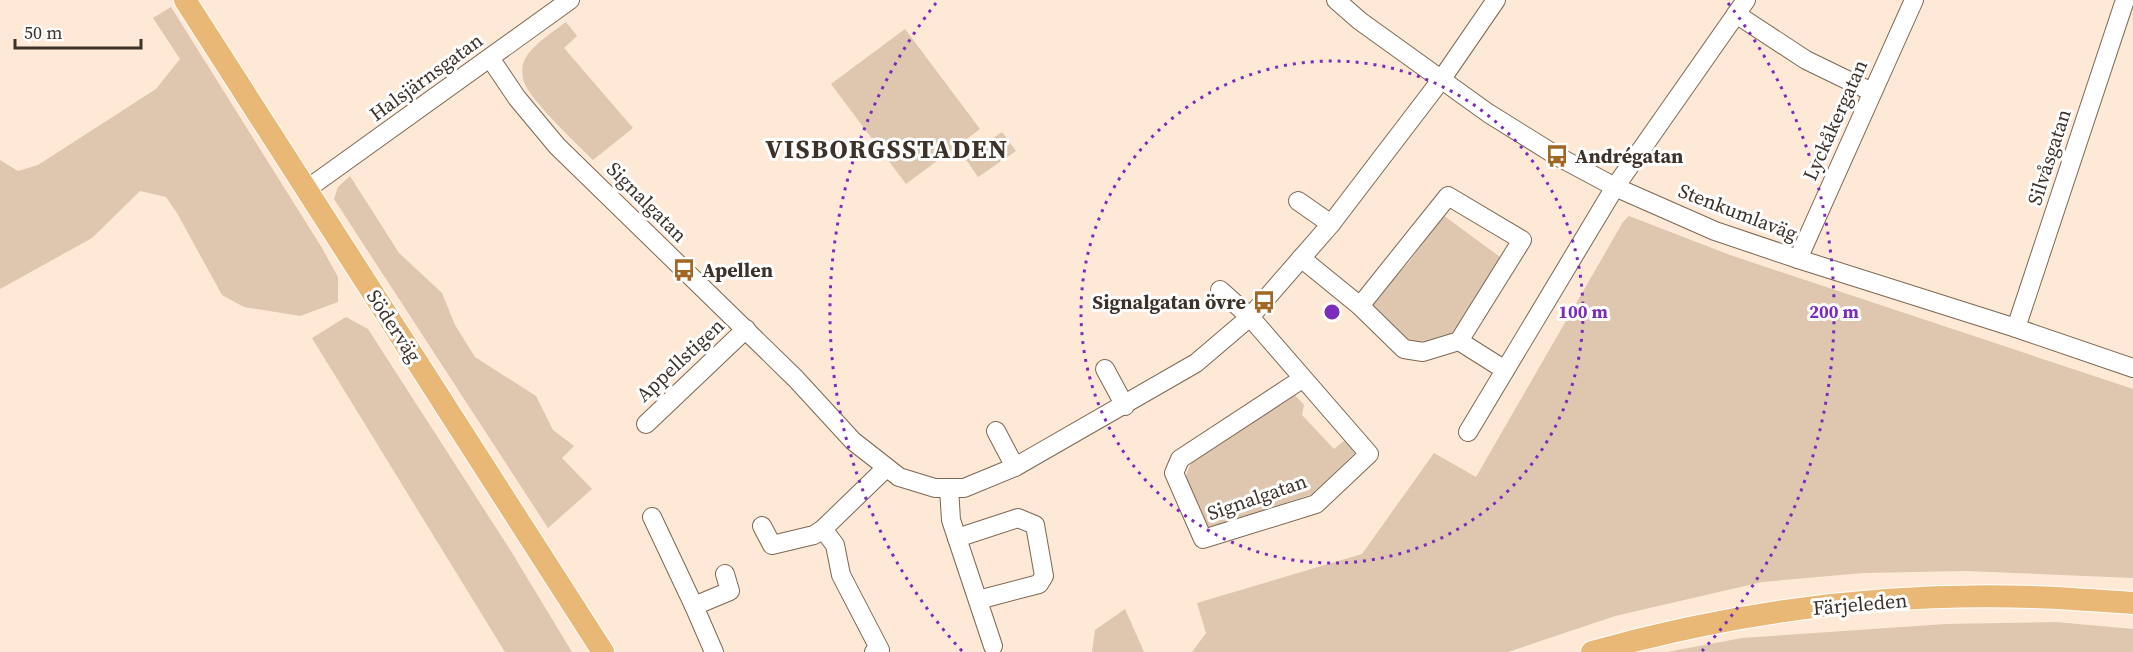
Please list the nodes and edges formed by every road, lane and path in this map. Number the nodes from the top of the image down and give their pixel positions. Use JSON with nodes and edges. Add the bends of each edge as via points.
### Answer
{"nodes":[{"id":1,"x":184,"y":0,"type":"edge"},
{"id":2,"x":1336,"y":0,"type":"edge"},
{"id":3,"x":1496,"y":0,"type":"edge"},
{"id":4,"x":1914,"y":0,"type":"edge"},
{"id":5,"x":2125,"y":0,"type":"edge"},
{"id":6,"x":566,"y":1,"type":"edge"},
{"id":7,"x":1741,"y":7,"type":"edge"},
{"id":8,"x":490,"y":58,"type":"junction"},
{"id":9,"x":1441,"y":80,"type":"junction"},
{"id":10,"x":1872,"y":92,"type":"junction"},
{"id":11,"x":1615,"y":187,"type":"junction"},
{"id":12,"x":307,"y":189,"type":"junction"},
{"id":13,"x":1298,"y":201,"type":"dead end"},
{"id":14,"x":1331,"y":224,"type":"junction"},
{"id":15,"x":1301,"y":258,"type":"junction"},
{"id":16,"x":1798,"y":259,"type":"junction"},
{"id":17,"x":1220,"y":290,"type":"dead end"},
{"id":18,"x":1360,"y":306,"type":"junction"},
{"id":19,"x":1250,"y":317,"type":"junction"},
{"id":20,"x":2016,"y":328,"type":"junction"},
{"id":21,"x":746,"y":329,"type":"junction"},
{"id":22,"x":1459,"y":341,"type":"junction"},
{"id":23,"x":2133,"y":368,"type":"edge"},
{"id":24,"x":1105,"y":369,"type":"dead end"},
{"id":25,"x":1505,"y":370,"type":"junction"},
{"id":26,"x":1302,"y":379,"type":"junction"},
{"id":27,"x":1125,"y":406,"type":"junction"},
{"id":28,"x":646,"y":424,"type":"dead end"},
{"id":29,"x":996,"y":431,"type":"dead end"},
{"id":30,"x":1468,"y":432,"type":"dead end"},
{"id":31,"x":1015,"y":467,"type":"junction"},
{"id":32,"x":886,"y":468,"type":"junction"},
{"id":33,"x":949,"y":488,"type":"junction"},
{"id":34,"x":652,"y":517,"type":"dead end"},
{"id":35,"x":762,"y":526,"type":"dead end"},
{"id":36,"x":823,"y":529,"type":"junction"},
{"id":37,"x":957,"y":538,"type":"junction"},
{"id":38,"x":725,"y":574,"type":"dead end"},
{"id":39,"x":978,"y":600,"type":"junction"},
{"id":40,"x":2133,"y":603,"type":"edge"},
{"id":41,"x":694,"y":606,"type":"junction"},
{"id":42,"x":993,"y":646,"type":"dead end"},
{"id":43,"x":603,"y":652,"type":"edge"},
{"id":44,"x":714,"y":652,"type":"edge"},
{"id":45,"x":874,"y":652,"type":"edge"},
{"id":46,"x":1592,"y":652,"type":"edge"}],
"edges":[{"from":1,"to":12,"type":"main road","name":"Söderväg"},
{"from":2,"to":9,"type":"street","name":"Stenkumlaväg"},
{"from":3,"to":9,"type":"street","name":"Signalgatan"},
{"from":4,"to":10,"type":"street","name":"Lyckåkergatan"},
{"from":5,"to":20,"type":"street","name":"Silvåsgatan"},
{"from":6,"to":8,"type":"street","name":"Halsjärnsgatan"},
{"from":7,"to":10,"type":"street","via":[[1806,60]]},
{"from":7,"to":11,"type":"street"},
{"from":8,"to":12,"type":"street","name":"Halsjärnsgatan"},
{"from":8,"to":21,"type":"street","name":"Signalgatan","via":[[557,146]]},
{"from":9,"to":11,"type":"street","name":"Stenkumlaväg","via":[[1557,156]]},
{"from":9,"to":14,"type":"street","name":"Signalgatan"},
{"from":10,"to":16,"type":"street","name":"Lyckåkergatan"},
{"from":11,"to":16,"type":"street","name":"Stenkumlaväg","via":[[1715,231]]},
{"from":11,"to":25,"type":"street"},
{"from":12,"to":43,"type":"main road","name":"Söderväg"},
{"from":13,"to":14,"type":"street"},
{"from":14,"to":15,"type":"street","name":"Signalgatan"},
{"from":15,"to":18,"type":"street"},
{"from":15,"to":19,"type":"street","name":"Signalgatan"},
{"from":16,"to":20,"type":"street","name":"Stenkumlaväg"},
{"from":17,"to":19,"type":"street","name":"Signalgatan"},
{"from":18,"to":22,"type":"street","via":[[1404,350],[1423,352]]},
{"from":18,"to":22,"type":"street","via":[[1448,196],[1522,240]]},
{"from":19,"to":26,"type":"street","name":"Signalgatan"},
{"from":19,"to":27,"type":"street","name":"Signalgatan","via":[[1196,363]]},
{"from":20,"to":23,"type":"street","name":"Stenkumlaväg"},
{"from":21,"to":28,"type":"street","name":"Appellstigen"},
{"from":21,"to":32,"type":"street","name":"Signalgatan","via":[[853,441]]},
{"from":22,"to":25,"type":"street"},
{"from":24,"to":27,"type":"street"},
{"from":25,"to":30,"type":"street"},
{"from":26,"to":26,"type":"street","name":"Signalgatan","via":[[1180,459],[1174,473],[1203,539],[1316,504],[1369,453]]},
{"from":27,"to":31,"type":"street","name":"Signalgatan"},
{"from":29,"to":31,"type":"street"},
{"from":31,"to":33,"type":"street","name":"Signalgatan","via":[[964,488]]},
{"from":32,"to":33,"type":"street","name":"Signalgatan","via":[[917,484]]},
{"from":32,"to":36,"type":"street"},
{"from":33,"to":37,"type":"street","via":[[951,520]]},
{"from":34,"to":41,"type":"street"},
{"from":35,"to":36,"type":"street","via":[[772,545],[814,535]]},
{"from":36,"to":45,"type":"street","via":[[835,544],[841,575],[880,650]]},
{"from":37,"to":39,"type":"street"},
{"from":37,"to":39,"type":"street","via":[[1018,518],[1035,525],[1044,576],[1039,584]]},
{"from":38,"to":41,"type":"street","via":[[730,591]]},
{"from":39,"to":42,"type":"street"},
{"from":40,"to":46,"type":"main road","name":"Färjeleden","via":[[2032,597],[1851,603],[1694,627]]},
{"from":41,"to":44,"type":"street"}]}
